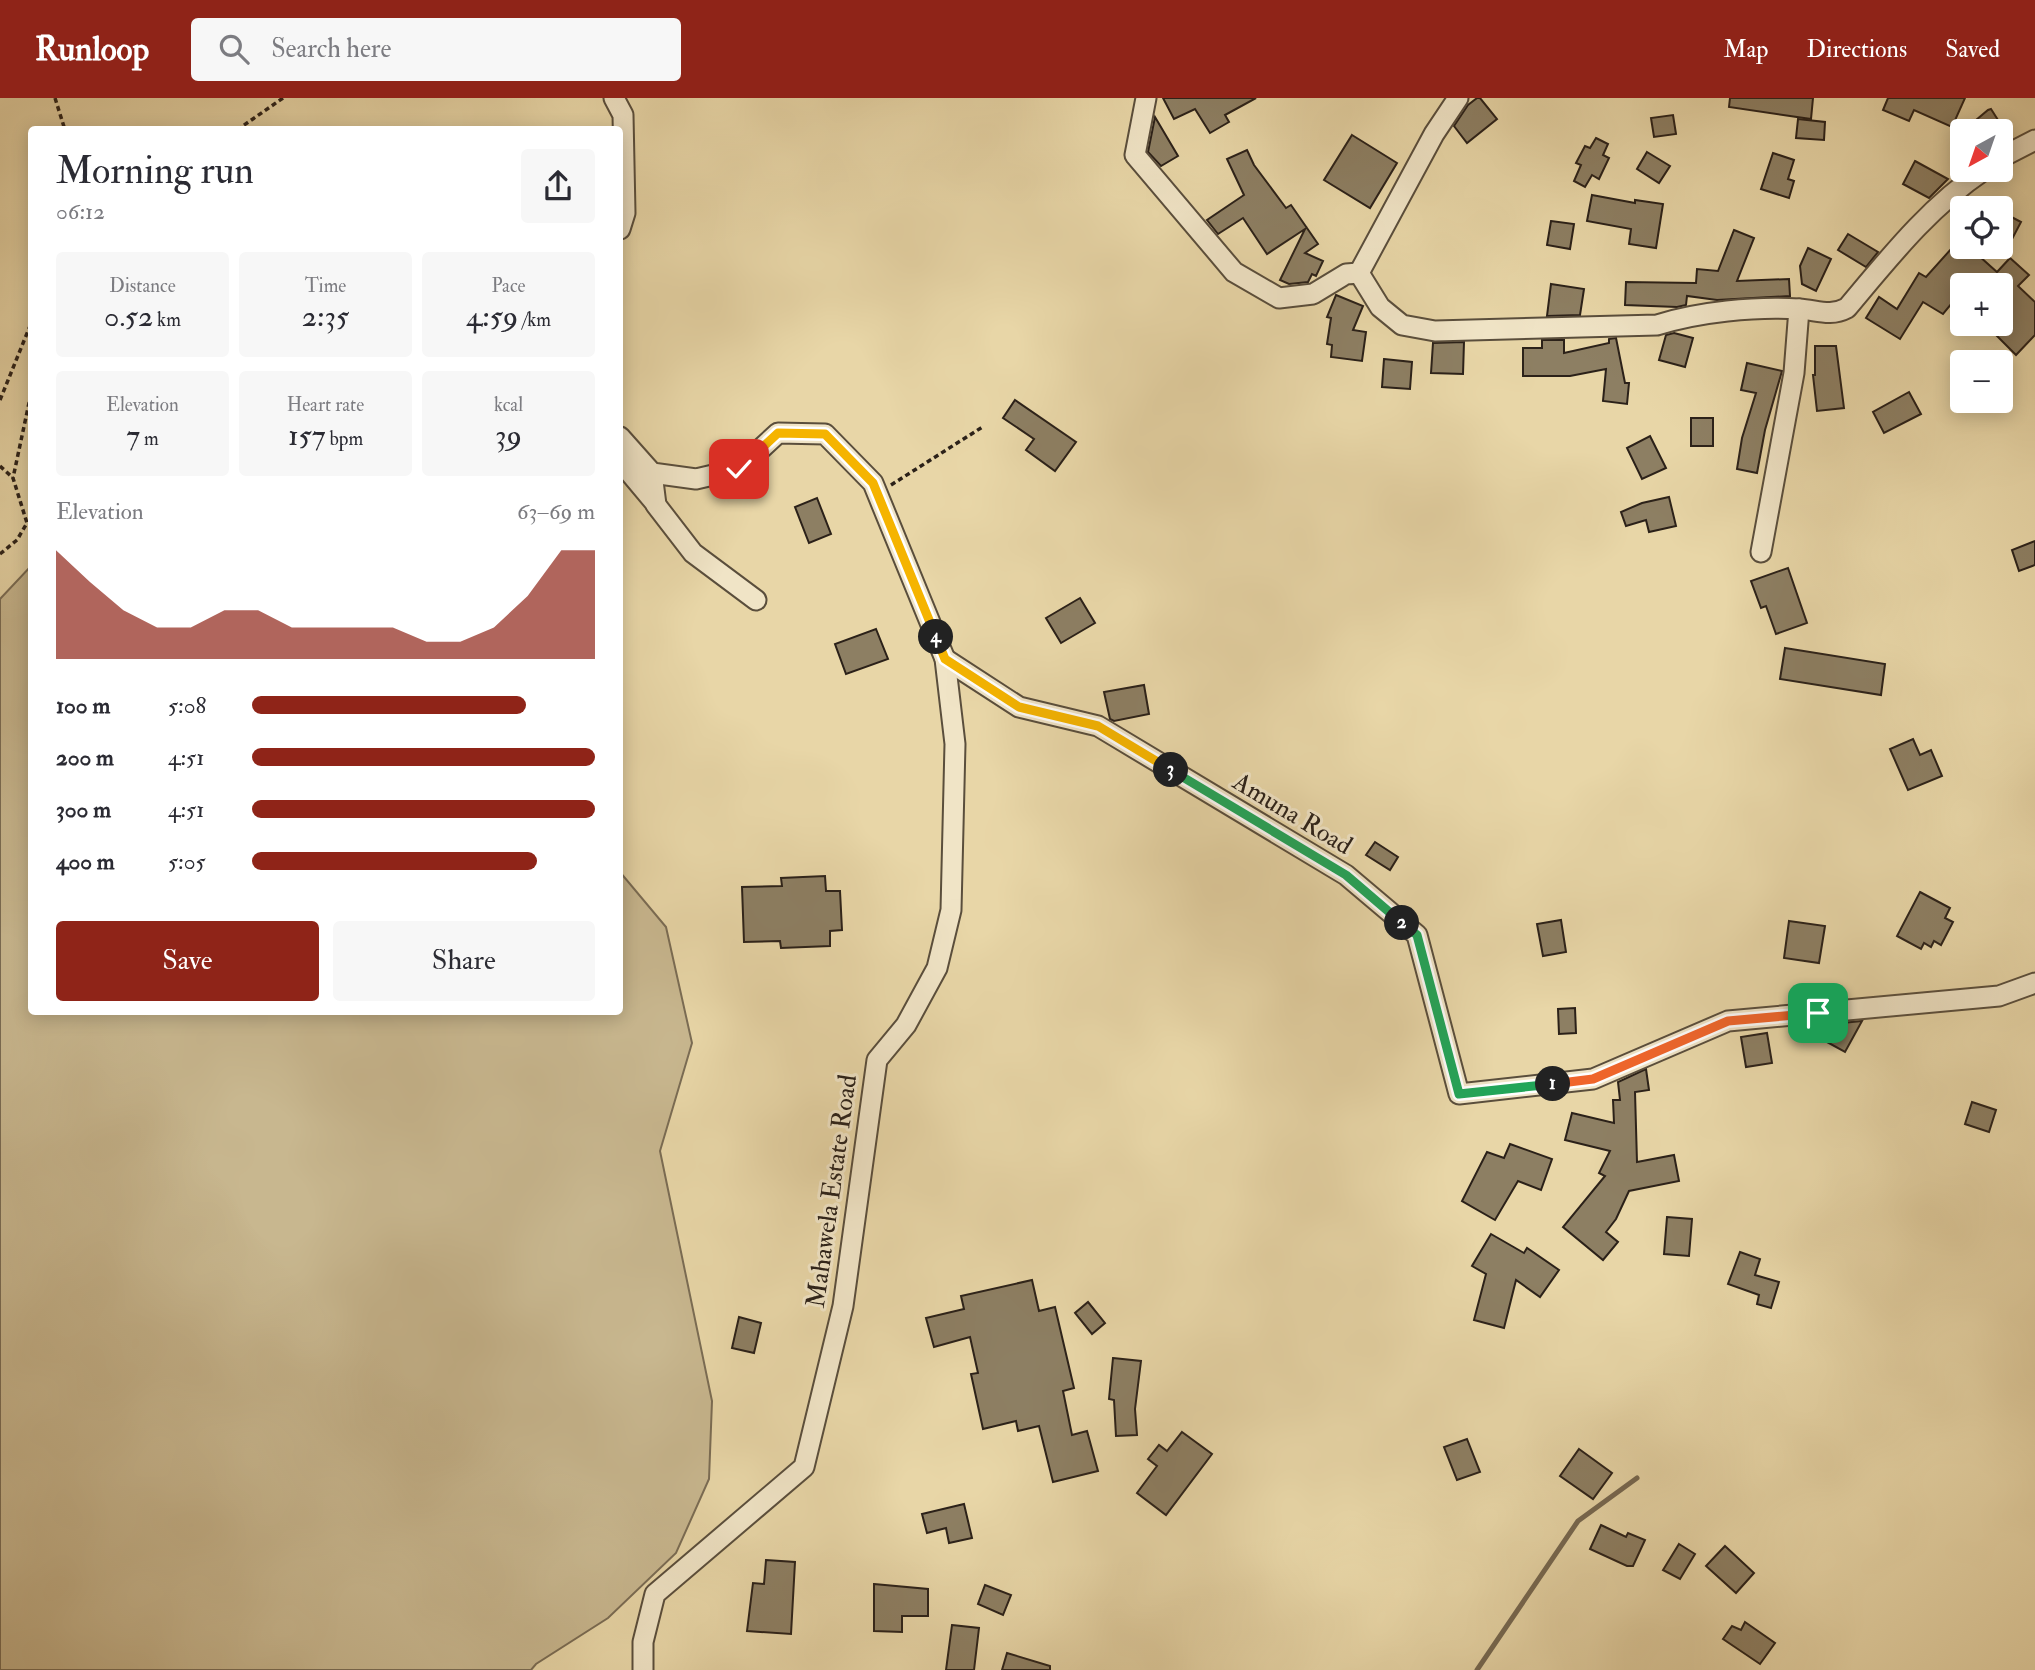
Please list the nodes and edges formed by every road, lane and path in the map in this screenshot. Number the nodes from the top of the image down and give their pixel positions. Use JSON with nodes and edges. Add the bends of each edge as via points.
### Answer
{"nodes":[{"id":1,"x":55,"y":98,"type":"edge"},
{"id":2,"x":283,"y":98,"type":"edge"},
{"id":3,"x":614,"y":98,"type":"edge"},
{"id":4,"x":1145,"y":98,"type":"edge"},
{"id":5,"x":1458,"y":98,"type":"edge"},
{"id":6,"x":64,"y":126,"type":"edge"},
{"id":7,"x":243,"y":126,"type":"edge"},
{"id":8,"x":2035,"y":140,"type":"edge"},
{"id":9,"x":2013,"y":151,"type":"edge"},
{"id":10,"x":1967,"y":182,"type":"edge"},
{"id":11,"x":623,"y":219,"type":"edge"},
{"id":12,"x":1359,"y":273,"type":"junction"},
{"id":13,"x":1799,"y":309,"type":"junction"},
{"id":14,"x":28,"y":331,"type":"edge"},
{"id":15,"x":0,"y":400,"type":"edge"},
{"id":16,"x":28,"y":408,"type":"edge"},
{"id":17,"x":984,"y":426,"type":"dead end"},
{"id":18,"x":623,"y":440,"type":"edge"},
{"id":19,"x":623,"y":465,"type":"edge"},
{"id":20,"x":0,"y":466,"type":"edge"},
{"id":21,"x":652,"y":473,"type":"junction"},
{"id":22,"x":13,"y":478,"type":"junction"},
{"id":23,"x":877,"y":494,"type":"junction"},
{"id":24,"x":656,"y":505,"type":"junction"},
{"id":25,"x":1761,"y":552,"type":"dead end"},
{"id":26,"x":0,"y":554,"type":"edge"},
{"id":27,"x":756,"y":600,"type":"dead end"},
{"id":28,"x":945,"y":659,"type":"junction"},
{"id":29,"x":2035,"y":983,"type":"edge"},
{"id":30,"x":643,"y":1670,"type":"edge"}],
"edges":[{"from":1,"to":6,"type":"path"},
{"from":2,"to":7,"type":"path"},
{"from":3,"to":11,"type":"street","via":[[623,115]]},
{"from":4,"to":12,"type":"street","via":[[1135,155],[1234,272],[1279,298],[1313,294],[1346,274]]},
{"from":5,"to":12,"type":"street"},
{"from":8,"to":9,"type":"street"},
{"from":10,"to":13,"type":"street","via":[[1917,225],[1847,308],[1835,314]]},
{"from":12,"to":13,"type":"street","via":[[1380,307],[1402,325],[1435,331],[1657,325],[1692,314]]},
{"from":13,"to":25,"type":"street","via":[[1794,373]]},
{"from":14,"to":15,"type":"path"},
{"from":16,"to":22,"type":"path"},
{"from":17,"to":23,"type":"path"},
{"from":18,"to":21,"type":"street"},
{"from":19,"to":24,"type":"street"},
{"from":20,"to":22,"type":"path"},
{"from":21,"to":23,"type":"street","name":"Mahawela Estate Road","via":[[696,480],[739,469],[778,433],[825,434],[873,483]]},
{"from":21,"to":24,"type":"street"},
{"from":22,"to":26,"type":"path","via":[[27,523],[17,540]]},
{"from":23,"to":28,"type":"street","name":"Mahawela Estate Road"},
{"from":24,"to":27,"type":"street","via":[[693,553]]},
{"from":28,"to":29,"type":"street","name":"Amuna Road","via":[[1019,707],[1098,726],[1346,875],[1417,935],[1459,1094],[1593,1079],[1728,1021],[1999,996]]},
{"from":28,"to":30,"type":"street","name":"Mahawela Estate Road","via":[[956,744],[951,910],[937,968],[905,1025],[877,1060],[843,1306],[804,1467],[655,1594],[643,1642]]}]}
